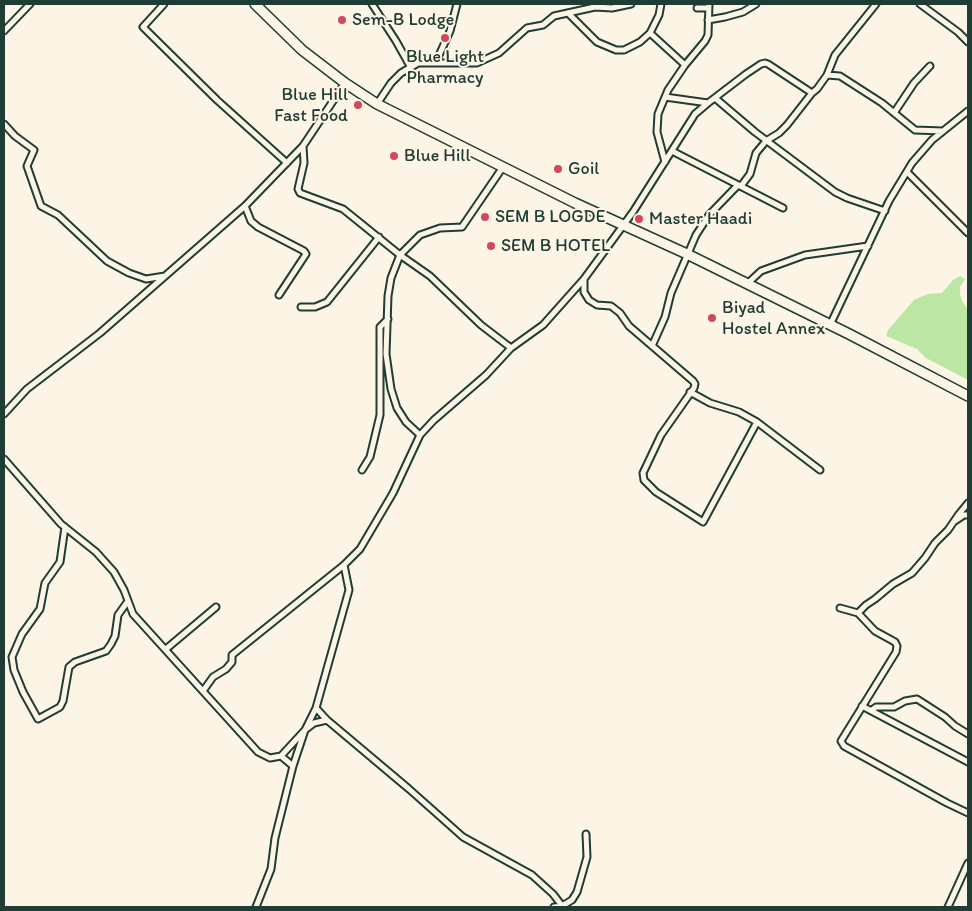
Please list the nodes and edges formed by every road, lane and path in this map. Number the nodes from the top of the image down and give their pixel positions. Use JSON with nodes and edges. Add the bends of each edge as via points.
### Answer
{"nodes":[{"id":1,"x":30,"y":4,"type":"edge"},
{"id":2,"x":164,"y":4,"type":"edge"},
{"id":3,"x":255,"y":4,"type":"edge"},
{"id":4,"x":372,"y":4,"type":"edge"},
{"id":5,"x":457,"y":4,"type":"edge"},
{"id":6,"x":631,"y":4,"type":"edge"},
{"id":7,"x":659,"y":4,"type":"edge"},
{"id":8,"x":756,"y":4,"type":"edge"},
{"id":9,"x":876,"y":4,"type":"edge"},
{"id":10,"x":920,"y":4,"type":"edge"},
{"id":11,"x":709,"y":6,"type":"edge"},
{"id":12,"x":697,"y":8,"type":"dead end"},
{"id":13,"x":568,"y":13,"type":"junction"},
{"id":14,"x":708,"y":20,"type":"junction"},
{"id":15,"x":4,"y":31,"type":"edge"},
{"id":16,"x":650,"y":33,"type":"junction"},
{"id":17,"x":968,"y":42,"type":"edge"},
{"id":18,"x":436,"y":62,"type":"junction"},
{"id":19,"x":685,"y":65,"type":"junction"},
{"id":20,"x":410,"y":66,"type":"junction"},
{"id":21,"x":930,"y":66,"type":"dead end"},
{"id":22,"x":827,"y":75,"type":"junction"},
{"id":23,"x":345,"y":83,"type":"junction"},
{"id":24,"x":812,"y":93,"type":"junction"},
{"id":25,"x":665,"y":97,"type":"junction"},
{"id":26,"x":715,"y":98,"type":"junction"},
{"id":27,"x":708,"y":103,"type":"junction"},
{"id":28,"x":377,"y":104,"type":"junction"},
{"id":29,"x":968,"y":111,"type":"edge"},
{"id":30,"x":894,"y":112,"type":"junction"},
{"id":31,"x":4,"y":124,"type":"edge"},
{"id":32,"x":943,"y":131,"type":"junction"},
{"id":33,"x":766,"y":140,"type":"junction"},
{"id":34,"x":303,"y":146,"type":"junction"},
{"id":35,"x":672,"y":151,"type":"junction"},
{"id":36,"x":665,"y":162,"type":"junction"},
{"id":37,"x":287,"y":163,"type":"junction"},
{"id":38,"x":503,"y":167,"type":"junction"},
{"id":39,"x":907,"y":172,"type":"junction"},
{"id":40,"x":739,"y":186,"type":"junction"},
{"id":41,"x":245,"y":206,"type":"junction"},
{"id":42,"x":783,"y":208,"type":"dead end"},
{"id":43,"x":885,"y":211,"type":"junction"},
{"id":44,"x":623,"y":224,"type":"junction"},
{"id":45,"x":968,"y":233,"type":"edge"},
{"id":46,"x":378,"y":237,"type":"junction"},
{"id":47,"x":868,"y":246,"type":"junction"},
{"id":48,"x":687,"y":254,"type":"junction"},
{"id":49,"x":400,"y":255,"type":"junction"},
{"id":50,"x":166,"y":276,"type":"junction"},
{"id":51,"x":584,"y":279,"type":"junction"},
{"id":52,"x":747,"y":284,"type":"junction"},
{"id":53,"x":279,"y":295,"type":"dead end"},
{"id":54,"x":302,"y":306,"type":"dead end"},
{"id":55,"x":388,"y":319,"type":"junction"},
{"id":56,"x":830,"y":325,"type":"junction"},
{"id":57,"x":652,"y":346,"type":"junction"},
{"id":58,"x":511,"y":348,"type":"junction"},
{"id":59,"x":690,"y":392,"type":"junction"},
{"id":60,"x":968,"y":396,"type":"edge"},
{"id":61,"x":4,"y":414,"type":"edge"},
{"id":62,"x":756,"y":422,"type":"junction"},
{"id":63,"x":420,"y":435,"type":"junction"},
{"id":64,"x":4,"y":458,"type":"edge"},
{"id":65,"x":362,"y":470,"type":"dead end"},
{"id":66,"x":820,"y":470,"type":"dead end"},
{"id":67,"x":968,"y":503,"type":"edge"},
{"id":68,"x":968,"y":515,"type":"edge"},
{"id":69,"x":955,"y":521,"type":"junction"},
{"id":70,"x":64,"y":527,"type":"junction"},
{"id":71,"x":344,"y":565,"type":"junction"},
{"id":72,"x":128,"y":601,"type":"junction"},
{"id":73,"x":216,"y":606,"type":"dead end"},
{"id":74,"x":840,"y":608,"type":"dead end"},
{"id":75,"x":858,"y":613,"type":"junction"},
{"id":76,"x":166,"y":649,"type":"junction"},
{"id":77,"x":204,"y":691,"type":"junction"},
{"id":78,"x":862,"y":706,"type":"junction"},
{"id":79,"x":316,"y":708,"type":"junction"},
{"id":80,"x":872,"y":710,"type":"junction"},
{"id":81,"x":326,"y":720,"type":"junction"},
{"id":82,"x":305,"y":730,"type":"junction"},
{"id":83,"x":968,"y":734,"type":"edge"},
{"id":84,"x":281,"y":756,"type":"junction"},
{"id":85,"x":968,"y":762,"type":"edge"},
{"id":86,"x":293,"y":766,"type":"junction"},
{"id":87,"x":968,"y":813,"type":"edge"},
{"id":88,"x":586,"y":834,"type":"dead end"},
{"id":89,"x":968,"y":863,"type":"edge"},
{"id":90,"x":256,"y":907,"type":"edge"},
{"id":91,"x":554,"y":907,"type":"edge"},
{"id":92,"x":563,"y":907,"type":"edge"},
{"id":93,"x":948,"y":907,"type":"edge"}],
"edges":[{"from":1,"to":15,"type":"street"},
{"from":2,"to":37,"type":"street","via":[[143,27]]},
{"from":3,"to":23,"type":"highway","via":[[302,50]]},
{"from":4,"to":20,"type":"street"},
{"from":5,"to":18,"type":"street","via":[[450,31]]},
{"from":6,"to":13,"type":"street"},
{"from":7,"to":16,"type":"street","via":[[659,15]]},
{"from":8,"to":14,"type":"street","via":[[743,12]]},
{"from":9,"to":22,"type":"street","via":[[835,55]]},
{"from":10,"to":17,"type":"street"},
{"from":11,"to":12,"type":"street"},
{"from":11,"to":14,"type":"street"},
{"from":13,"to":16,"type":"street","via":[[597,42],[616,50],[632,47]]},
{"from":13,"to":18,"type":"street","via":[[527,28],[486,60]]},
{"from":14,"to":19,"type":"street","via":[[705,41]]},
{"from":16,"to":19,"type":"street"},
{"from":18,"to":20,"type":"street"},
{"from":19,"to":25,"type":"street"},
{"from":20,"to":28,"type":"street","via":[[391,83]]},
{"from":21,"to":30,"type":"street"},
{"from":22,"to":24,"type":"street"},
{"from":22,"to":30,"type":"street","via":[[840,76]]},
{"from":23,"to":28,"type":"highway"},
{"from":23,"to":34,"type":"street"},
{"from":24,"to":26,"type":"street","via":[[765,63]]},
{"from":24,"to":33,"type":"street","via":[[783,129]]},
{"from":25,"to":27,"type":"street"},
{"from":25,"to":36,"type":"street","via":[[658,114],[657,132]]},
{"from":26,"to":27,"type":"street"},
{"from":26,"to":33,"type":"street"},
{"from":27,"to":35,"type":"street","via":[[695,114]]},
{"from":28,"to":38,"type":"highway"},
{"from":29,"to":32,"type":"street"},
{"from":30,"to":32,"type":"street","via":[[914,130]]},
{"from":31,"to":50,"type":"street","via":[[34,150],[27,166],[41,206],[58,215],[108,261],[129,273],[146,279]]},
{"from":32,"to":39,"type":"street","via":[[923,148]]},
{"from":33,"to":40,"type":"street","via":[[754,158],[748,177]]},
{"from":33,"to":43,"type":"street","via":[[835,192]]},
{"from":34,"to":37,"type":"street"},
{"from":34,"to":46,"type":"street","via":[[300,193],[343,209]]},
{"from":35,"to":36,"type":"street"},
{"from":35,"to":40,"type":"street"},
{"from":36,"to":44,"type":"street"},
{"from":37,"to":41,"type":"street"},
{"from":38,"to":44,"type":"highway"},
{"from":38,"to":49,"type":"street","via":[[462,227],[440,228],[420,235]]},
{"from":39,"to":43,"type":"street"},
{"from":39,"to":45,"type":"street"},
{"from":40,"to":42,"type":"street"},
{"from":40,"to":48,"type":"street","via":[[709,215]]},
{"from":41,"to":50,"type":"street"},
{"from":41,"to":53,"type":"street","via":[[251,221],[258,227],[306,254]]},
{"from":43,"to":47,"type":"street"},
{"from":44,"to":48,"type":"highway"},
{"from":44,"to":51,"type":"street"},
{"from":46,"to":49,"type":"street"},
{"from":46,"to":54,"type":"street","via":[[327,302],[314,307]]},
{"from":47,"to":52,"type":"street","via":[[805,255],[761,271]]},
{"from":47,"to":56,"type":"street"},
{"from":48,"to":52,"type":"highway"},
{"from":48,"to":57,"type":"street","via":[[671,294],[666,317]]},
{"from":49,"to":55,"type":"street","via":[[391,278]]},
{"from":49,"to":58,"type":"street","via":[[430,276],[480,324]]},
{"from":50,"to":61,"type":"street","via":[[100,333],[27,389]]},
{"from":51,"to":57,"type":"street","via":[[584,292],[589,300],[597,306],[611,306],[620,312],[629,326]]},
{"from":51,"to":58,"type":"street","via":[[543,325]]},
{"from":52,"to":56,"type":"highway"},
{"from":55,"to":63,"type":"street","via":[[386,354],[391,389],[397,408]]},
{"from":55,"to":65,"type":"street","via":[[380,327],[380,415],[370,457]]},
{"from":56,"to":60,"type":"highway"},
{"from":57,"to":59,"type":"street","via":[[694,381]]},
{"from":58,"to":63,"type":"street"},
{"from":59,"to":62,"type":"street"},
{"from":59,"to":62,"type":"street","via":[[657,442],[643,477],[656,492],[703,522]]},
{"from":62,"to":66,"type":"street"},
{"from":63,"to":71,"type":"street","via":[[393,493],[360,549]]},
{"from":64,"to":70,"type":"street"},
{"from":67,"to":69,"type":"street"},
{"from":68,"to":69,"type":"street"},
{"from":69,"to":75,"type":"street","via":[[934,542],[912,573]]},
{"from":70,"to":72,"type":"street","via":[[96,552],[114,572]]},
{"from":70,"to":72,"type":"street","via":[[60,562],[45,583],[40,609],[22,634],[12,657],[22,692],[38,719],[60,707],[69,667],[106,650],[111,644],[118,615]]},
{"from":71,"to":77,"type":"street","via":[[232,655],[232,662],[213,677]]},
{"from":71,"to":79,"type":"street","via":[[350,590]]},
{"from":72,"to":76,"type":"street","via":[[133,614]]},
{"from":73,"to":76,"type":"street"},
{"from":74,"to":75,"type":"street"},
{"from":75,"to":78,"type":"street","via":[[875,631],[897,646]]},
{"from":76,"to":77,"type":"street"},
{"from":77,"to":84,"type":"street","via":[[258,752],[270,758]]},
{"from":78,"to":80,"type":"street"},
{"from":78,"to":87,"type":"street","via":[[841,741],[844,746]]},
{"from":79,"to":81,"type":"street"},
{"from":79,"to":82,"type":"street"},
{"from":80,"to":83,"type":"street","via":[[917,699]]},
{"from":80,"to":85,"type":"street"},
{"from":81,"to":82,"type":"street"},
{"from":81,"to":92,"type":"street","via":[[409,788],[462,837],[532,875],[554,894]]},
{"from":82,"to":84,"type":"street"},
{"from":82,"to":86,"type":"street"},
{"from":84,"to":86,"type":"street"},
{"from":86,"to":90,"type":"street","via":[[275,838],[271,869]]},
{"from":88,"to":92,"type":"street","via":[[588,857],[577,892]]},
{"from":89,"to":93,"type":"street"},
{"from":91,"to":92,"type":"street"}]}
